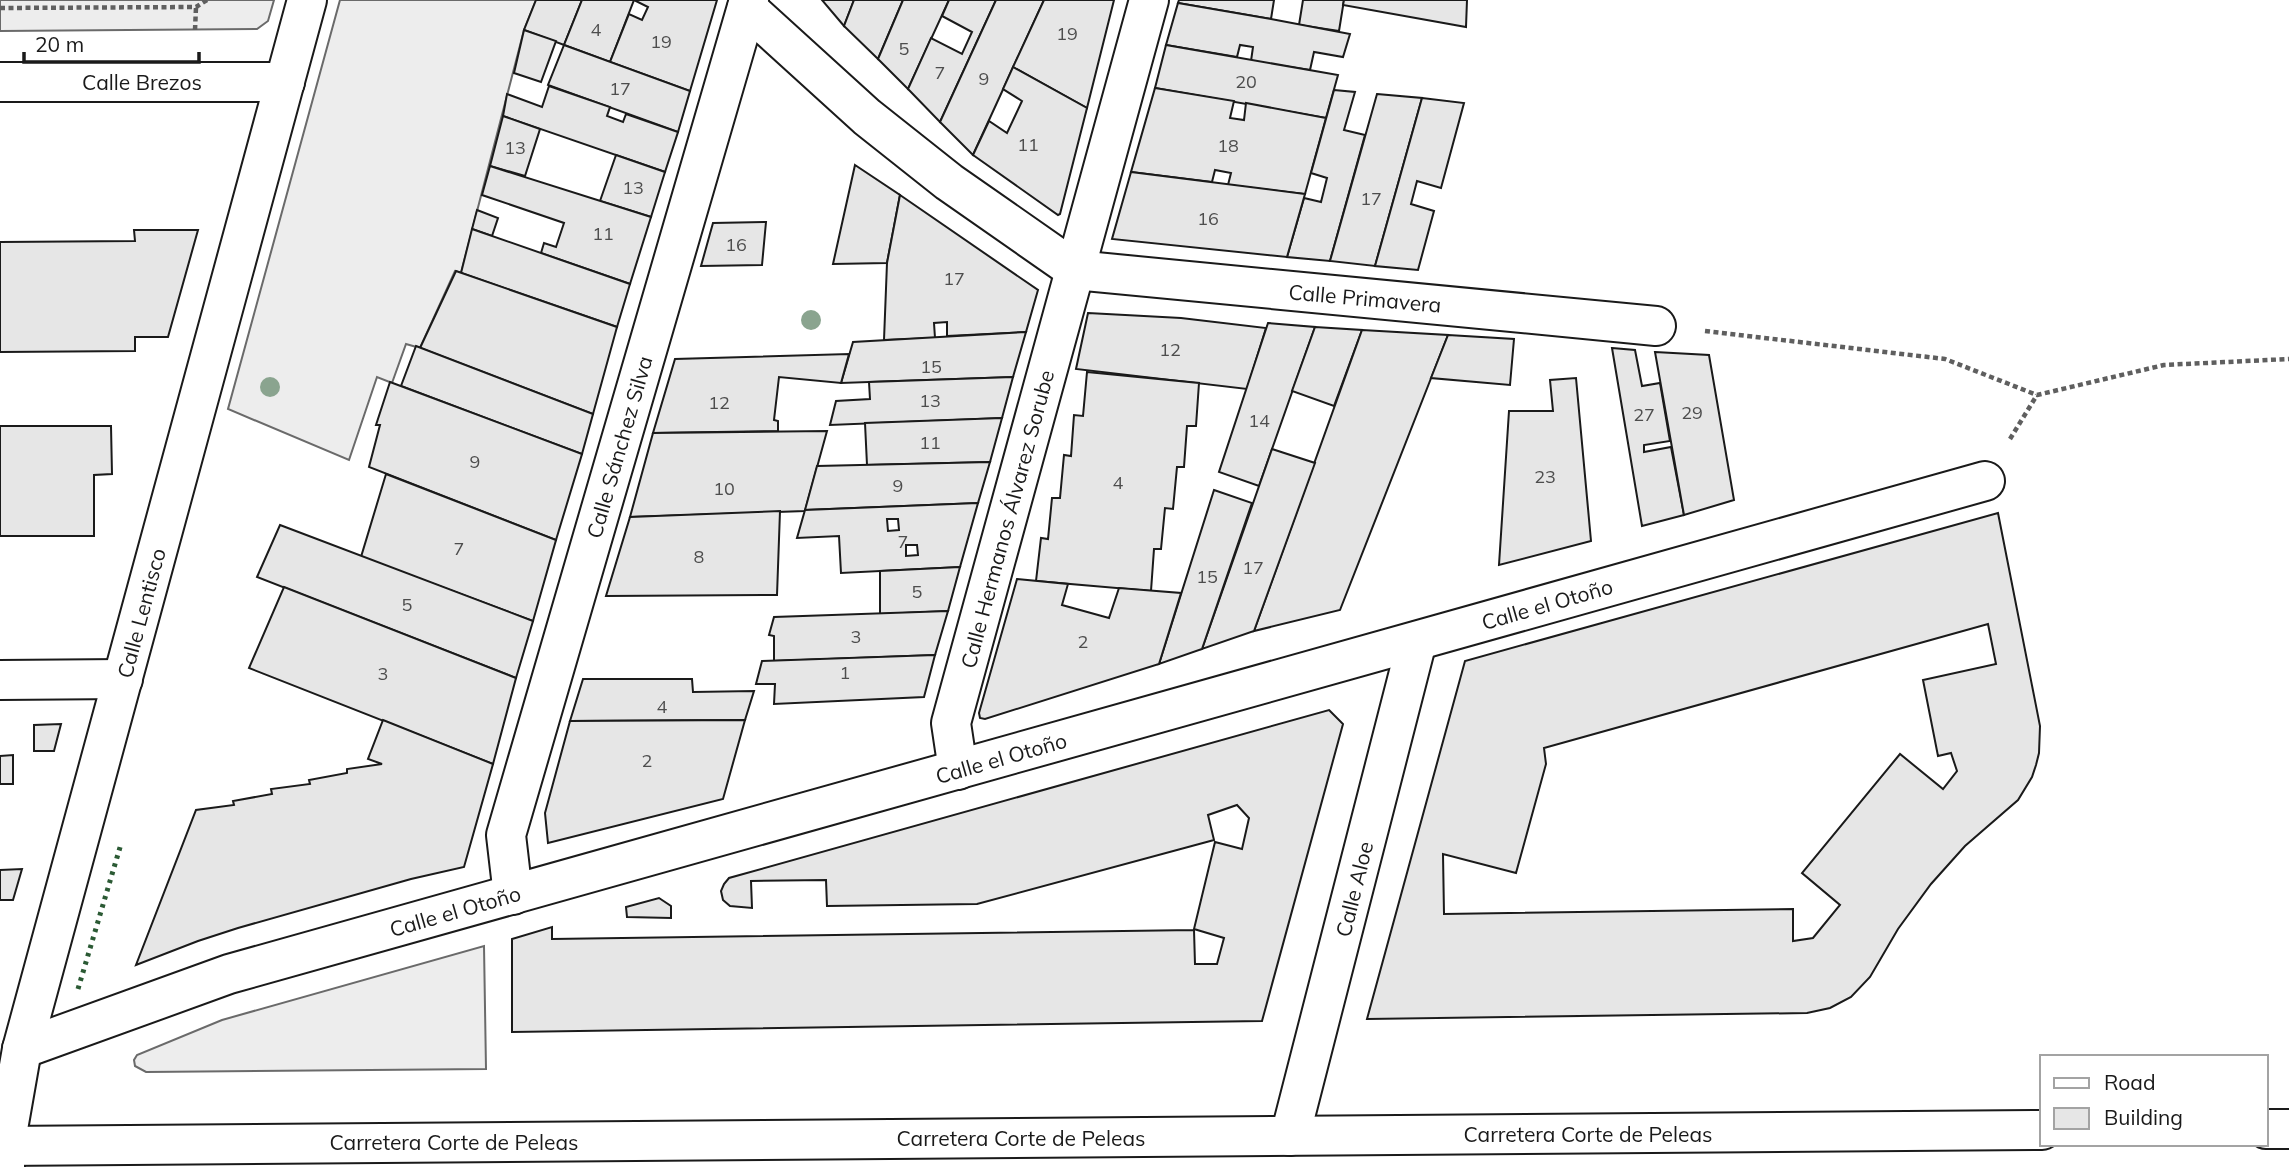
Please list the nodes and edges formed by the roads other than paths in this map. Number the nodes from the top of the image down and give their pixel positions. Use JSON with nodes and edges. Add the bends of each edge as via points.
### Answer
{"nodes":[{"id":1,"x":307,"y":0,"type":"edge"},
{"id":2,"x":1149,"y":0,"type":"edge"},
{"id":3,"x":748,"y":4,"type":"edge"},
{"id":4,"x":0,"y":82,"type":"edge"},
{"id":5,"x":285,"y":82,"type":"junction"},
{"id":6,"x":1075,"y":270,"type":"junction"},
{"id":7,"x":1656,"y":326,"type":"road end"},
{"id":8,"x":1984,"y":481,"type":"dead end"},
{"id":9,"x":1417,"y":641,"type":"junction"},
{"id":10,"x":123,"y":679,"type":"junction"},
{"id":11,"x":0,"y":680,"type":"edge"},
{"id":12,"x":958,"y":770,"type":"junction"},
{"id":13,"x":513,"y":895,"type":"junction"},
{"id":14,"x":22,"y":1049,"type":"junction"},
{"id":15,"x":2268,"y":1129,"type":"edge"},
{"id":16,"x":2289,"y":1129,"type":"edge"},
{"id":17,"x":2040,"y":1130,"type":"edge"},
{"id":18,"x":1290,"y":1136,"type":"junction"},
{"id":19,"x":3,"y":1153,"type":"edge"}],
"edges":[{"from":1,"to":5,"type":"street","name":"Calle Lentisco"},
{"from":2,"to":6,"type":"street","name":"Calle Hermanos Álvarez Sorube"},
{"from":3,"to":6,"type":"street","via":[[877,125]]},
{"from":3,"to":13,"type":"street","name":"Calle Sánchez Silva","via":[[506,835]]},
{"from":4,"to":5,"type":"street","name":"Calle Brezos"},
{"from":5,"to":10,"type":"street","name":"Calle Lentisco"},
{"from":6,"to":7,"type":"street","name":"Calle Primavera"},
{"from":6,"to":12,"type":"street","name":"Calle Hermanos Álvarez Sorube","via":[[951,723]]},
{"from":8,"to":9,"type":"street","name":"Calle el Otoño"},
{"from":9,"to":12,"type":"street","name":"Calle el Otoño"},
{"from":9,"to":18,"type":"street","name":"Calle Aloe"},
{"from":10,"to":11,"type":"street"},
{"from":10,"to":14,"type":"street","name":"Calle Lentisco"},
{"from":12,"to":13,"type":"street","name":"Calle el Otoño"},
{"from":13,"to":14,"type":"street","name":"Calle el Otoño","via":[[229,974]]},
{"from":14,"to":19,"type":"street","name":"Calle Lentisco"},
{"from":15,"to":16,"type":"street"},
{"from":17,"to":18,"type":"street","name":"Carretera Corte de Peleas"},
{"from":18,"to":19,"type":"street","name":"Carretera Corte de Peleas"}]}
